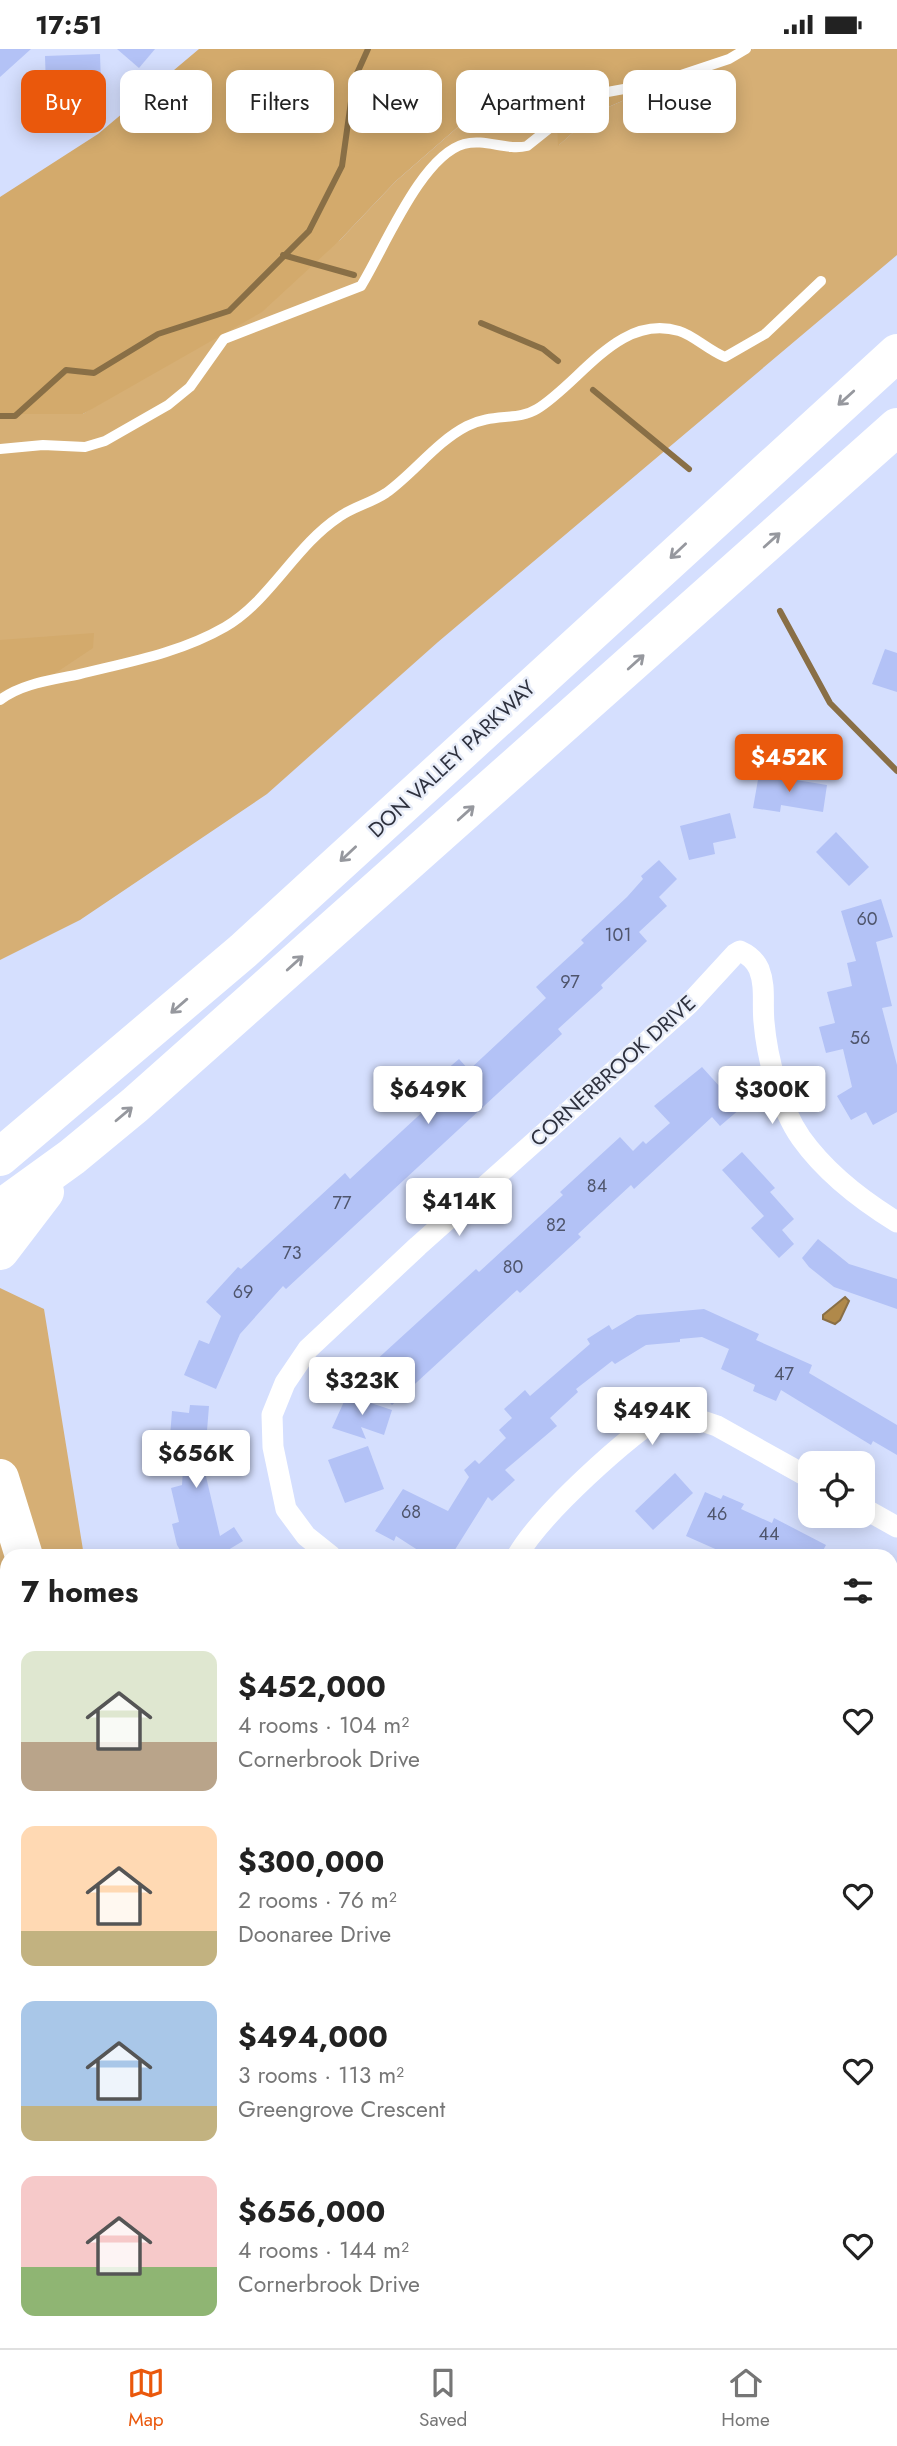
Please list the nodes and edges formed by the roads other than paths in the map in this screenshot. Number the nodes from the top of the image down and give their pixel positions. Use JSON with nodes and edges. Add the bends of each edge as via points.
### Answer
{"nodes":[{"id":1,"x":746,"y":49,"type":"edge"},
{"id":2,"x":821,"y":281,"type":"dead end"},
{"id":3,"x":897,"y":353,"type":"edge"},
{"id":4,"x":897,"y":427,"type":"edge"},
{"id":5,"x":0,"y":449,"type":"edge"},
{"id":6,"x":0,"y":700,"type":"edge"},
{"id":7,"x":0,"y":1157,"type":"edge"},
{"id":8,"x":72,"y":1157,"type":"junction"},
{"id":9,"x":0,"y":1209,"type":"edge"},
{"id":10,"x":897,"y":1222,"type":"edge"},
{"id":11,"x":0,"y":1251,"type":"edge"},
{"id":12,"x":798,"y":1471,"type":"edge"},
{"id":13,"x":0,"y":1478,"type":"edge"},
{"id":14,"x":875,"y":1515,"type":"edge"},
{"id":15,"x":897,"y":1527,"type":"edge"},
{"id":16,"x":22,"y":1549,"type":"edge"},
{"id":17,"x":322,"y":1549,"type":"edge"},
{"id":18,"x":522,"y":1549,"type":"edge"}],
"edges":[{"from":1,"to":5,"type":"lane","via":[[657,83],[592,95],[527,146],[515,149],[476,141],[445,152],[385,238],[361,286],[223,339],[190,387],[105,441],[85,447]]},
{"from":2,"to":6,"type":"lane","via":[[765,334],[724,357],[679,331],[653,329],[629,334],[536,410],[519,416],[487,416],[464,427],[386,493],[338,518],[227,626],[146,659],[33,684]]},
{"from":3,"to":7,"type":"highway","name":"DON VALLEY PARKWAY","one_way":true,"via":[[243,951]]},
{"from":8,"to":4,"type":"highway","one_way":true},
{"from":8,"to":9,"type":"highway"},
{"from":8,"to":11,"type":"highway"},
{"from":10,"to":17,"type":"street","name":"CORNERBROOK DRIVE","via":[[853,1194],[801,1138],[775,1071],[764,1021],[763,981],[758,966],[740,951],[689,1004],[308,1349],[285,1383],[272,1415],[273,1447],[286,1509]]},
{"from":12,"to":18,"type":"street","via":[[717,1426],[670,1410],[645,1425],[542,1521]]},
{"from":13,"to":16,"type":"highway"},
{"from":14,"to":15,"type":"street"}]}
